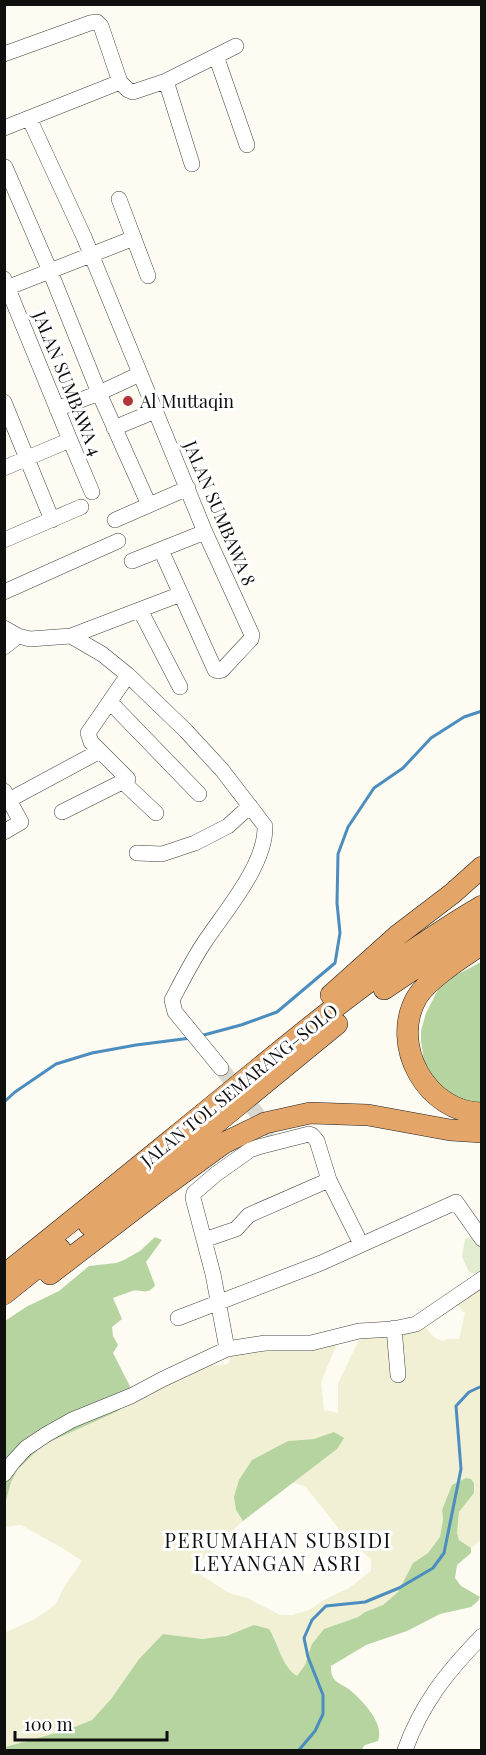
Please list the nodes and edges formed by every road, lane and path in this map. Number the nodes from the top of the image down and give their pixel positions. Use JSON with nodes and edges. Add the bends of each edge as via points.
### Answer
{"nodes":[{"id":1,"x":236,"y":46,"type":"dead end"},
{"id":2,"x":4,"y":54,"type":"edge"},
{"id":3,"x":216,"y":56,"type":"junction"},
{"id":4,"x":166,"y":81,"type":"junction"},
{"id":5,"x":120,"y":82,"type":"junction"},
{"id":6,"x":29,"y":118,"type":"junction"},
{"id":7,"x":4,"y":128,"type":"edge"},
{"id":8,"x":247,"y":145,"type":"dead end"},
{"id":9,"x":192,"y":164,"type":"dead end"},
{"id":10,"x":5,"y":167,"type":"edge"},
{"id":11,"x":119,"y":198,"type":"dead end"},
{"id":12,"x":134,"y":238,"type":"junction"},
{"id":13,"x":92,"y":255,"type":"junction"},
{"id":14,"x":50,"y":271,"type":"junction"},
{"id":15,"x":148,"y":276,"type":"dead end"},
{"id":16,"x":6,"y":285,"type":"edge"},
{"id":17,"x":140,"y":374,"type":"junction"},
{"id":18,"x":99,"y":393,"type":"junction"},
{"id":19,"x":4,"y":402,"type":"edge"},
{"id":20,"x":57,"y":409,"type":"junction"},
{"id":21,"x":155,"y":411,"type":"junction"},
{"id":22,"x":114,"y":428,"type":"junction"},
{"id":23,"x":69,"y":440,"type":"junction"},
{"id":24,"x":26,"y":459,"type":"junction"},
{"id":25,"x":4,"y":468,"type":"edge"},
{"id":26,"x":188,"y":488,"type":"junction"},
{"id":27,"x":92,"y":492,"type":"dead end"},
{"id":28,"x":149,"y":505,"type":"junction"},
{"id":29,"x":81,"y":507,"type":"dead end"},
{"id":30,"x":115,"y":519,"type":"dead end"},
{"id":31,"x":52,"y":520,"type":"junction"},
{"id":32,"x":205,"y":532,"type":"junction"},
{"id":33,"x":6,"y":536,"type":"edge"},
{"id":34,"x":118,"y":541,"type":"dead end"},
{"id":35,"x":161,"y":550,"type":"junction"},
{"id":36,"x":132,"y":561,"type":"dead end"},
{"id":37,"x":4,"y":592,"type":"edge"},
{"id":38,"x":181,"y":594,"type":"junction"},
{"id":39,"x":140,"y":610,"type":"junction"},
{"id":40,"x":11,"y":632,"type":"edge"},
{"id":41,"x":71,"y":636,"type":"junction"},
{"id":42,"x":4,"y":647,"type":"edge"},
{"id":43,"x":128,"y":675,"type":"junction"},
{"id":44,"x":180,"y":687,"type":"dead end"},
{"id":45,"x":110,"y":702,"type":"junction"},
{"id":46,"x":100,"y":752,"type":"junction"},
{"id":47,"x":123,"y":782,"type":"junction"},
{"id":48,"x":199,"y":794,"type":"dead end"},
{"id":49,"x":7,"y":796,"type":"edge"},
{"id":50,"x":250,"y":806,"type":"junction"},
{"id":51,"x":62,"y":812,"type":"dead end"},
{"id":52,"x":156,"y":813,"type":"dead end"},
{"id":53,"x":4,"y":832,"type":"edge"},
{"id":54,"x":137,"y":853,"type":"dead end"},
{"id":55,"x":482,"y":867,"type":"edge"},
{"id":56,"x":482,"y":906,"type":"edge"},
{"id":57,"x":482,"y":926,"type":"edge"},
{"id":58,"x":482,"y":944,"type":"edge"},
{"id":59,"x":261,"y":1066,"type":"junction"},
{"id":60,"x":221,"y":1068,"type":"tunnel mouth"},
{"id":61,"x":482,"y":1113,"type":"edge"},
{"id":62,"x":482,"y":1132,"type":"edge"},
{"id":63,"x":329,"y":1180,"type":"junction"},
{"id":64,"x":482,"y":1239,"type":"edge"},
{"id":65,"x":204,"y":1240,"type":"junction"},
{"id":66,"x":361,"y":1244,"type":"junction"},
{"id":67,"x":4,"y":1275,"type":"edge"},
{"id":68,"x":482,"y":1279,"type":"edge"},
{"id":69,"x":4,"y":1294,"type":"edge"},
{"id":70,"x":218,"y":1303,"type":"junction"},
{"id":71,"x":4,"y":1308,"type":"edge"},
{"id":72,"x":178,"y":1318,"type":"dead end"},
{"id":73,"x":394,"y":1328,"type":"junction"},
{"id":74,"x":227,"y":1349,"type":"junction"},
{"id":75,"x":398,"y":1375,"type":"dead end"},
{"id":76,"x":4,"y":1474,"type":"edge"},
{"id":77,"x":482,"y":1636,"type":"edge"},
{"id":78,"x":405,"y":1750,"type":"edge"}],
"edges":[{"from":1,"to":3,"type":"street"},
{"from":2,"to":5,"type":"street","via":[[97,22]]},
{"from":3,"to":4,"type":"street"},
{"from":3,"to":8,"type":"street"},
{"from":4,"to":5,"type":"street","via":[[133,92]]},
{"from":4,"to":9,"type":"street"},
{"from":5,"to":6,"type":"street"},
{"from":6,"to":7,"type":"street"},
{"from":6,"to":13,"type":"street","name":"JALAN SUMBAWA 8"},
{"from":10,"to":14,"type":"street"},
{"from":11,"to":12,"type":"street"},
{"from":12,"to":13,"type":"street"},
{"from":12,"to":15,"type":"street"},
{"from":13,"to":14,"type":"street"},
{"from":13,"to":17,"type":"street","name":"JALAN SUMBAWA 8"},
{"from":14,"to":16,"type":"street"},
{"from":14,"to":18,"type":"street"},
{"from":16,"to":20,"type":"street","name":"JALAN SUMBAWA 4"},
{"from":17,"to":18,"type":"street"},
{"from":17,"to":21,"type":"street","name":"JALAN SUMBAWA 8"},
{"from":18,"to":20,"type":"street"},
{"from":18,"to":22,"type":"street"},
{"from":19,"to":24,"type":"street"},
{"from":20,"to":23,"type":"street","name":"JALAN SUMBAWA 4"},
{"from":21,"to":22,"type":"street"},
{"from":21,"to":26,"type":"street","name":"JALAN SUMBAWA 8"},
{"from":22,"to":28,"type":"street"},
{"from":23,"to":24,"type":"street"},
{"from":23,"to":27,"type":"street","name":"JALAN SUMBAWA 4"},
{"from":24,"to":25,"type":"street"},
{"from":24,"to":31,"type":"street"},
{"from":26,"to":28,"type":"street"},
{"from":26,"to":32,"type":"street","name":"JALAN SUMBAWA 8"},
{"from":28,"to":30,"type":"street"},
{"from":29,"to":31,"type":"street"},
{"from":31,"to":33,"type":"street"},
{"from":32,"to":35,"type":"street"},
{"from":32,"to":38,"type":"street","name":"JALAN SUMBAWA 8","via":[[252,635],[222,670],[215,670]]},
{"from":34,"to":37,"type":"street"},
{"from":35,"to":36,"type":"street"},
{"from":35,"to":38,"type":"street"},
{"from":38,"to":39,"type":"street"},
{"from":39,"to":41,"type":"street"},
{"from":39,"to":44,"type":"street"},
{"from":40,"to":41,"type":"street","via":[[30,639]]},
{"from":40,"to":42,"type":"street"},
{"from":41,"to":43,"type":"street"},
{"from":43,"to":45,"type":"street"},
{"from":43,"to":50,"type":"street","via":[[186,731]]},
{"from":45,"to":46,"type":"street","via":[[88,733]]},
{"from":45,"to":48,"type":"street"},
{"from":46,"to":47,"type":"street","via":[[127,778]]},
{"from":46,"to":49,"type":"street"},
{"from":47,"to":51,"type":"street"},
{"from":47,"to":52,"type":"street"},
{"from":49,"to":53,"type":"street","via":[[21,822]]},
{"from":50,"to":54,"type":"street","via":[[228,826],[195,843],[162,854]]},
{"from":50,"to":60,"type":"street","via":[[265,826],[252,873],[202,946],[172,999],[175,1012]]},
{"from":55,"to":59,"type":"highway","via":[[398,935],[299,1024]]},
{"from":56,"to":59,"type":"highway","name":"JALAN TOL SEMARANG–SOLO","via":[[443,928]]},
{"from":57,"to":69,"type":"highway","name":"JALAN TOL SEMARANG–SOLO","via":[[360,1005]]},
{"from":58,"to":61,"type":"highway","via":[[438,975],[418,996],[409,1018],[408,1043],[414,1066],[430,1089],[446,1104],[466,1113]]},
{"from":59,"to":67,"type":"highway","name":"JALAN TOL SEMARANG–SOLO"},
{"from":62,"to":71,"type":"highway","via":[[368,1115],[310,1113],[265,1123],[224,1143]]},
{"from":63,"to":65,"type":"street","via":[[249,1215],[236,1229]]},
{"from":63,"to":65,"type":"street","via":[[312,1135],[276,1138],[250,1150],[194,1193]]},
{"from":63,"to":66,"type":"street"},
{"from":64,"to":66,"type":"street","via":[[456,1202]]},
{"from":65,"to":70,"type":"street"},
{"from":66,"to":70,"type":"street"},
{"from":68,"to":73,"type":"street","via":[[416,1324]]},
{"from":70,"to":72,"type":"street"},
{"from":70,"to":74,"type":"street"},
{"from":73,"to":74,"type":"street","via":[[359,1331],[311,1343],[265,1343]]},
{"from":73,"to":75,"type":"street"},
{"from":74,"to":76,"type":"street","via":[[47,1434],[26,1448]]},
{"from":77,"to":78,"type":"street","via":[[431,1695]]}]}
